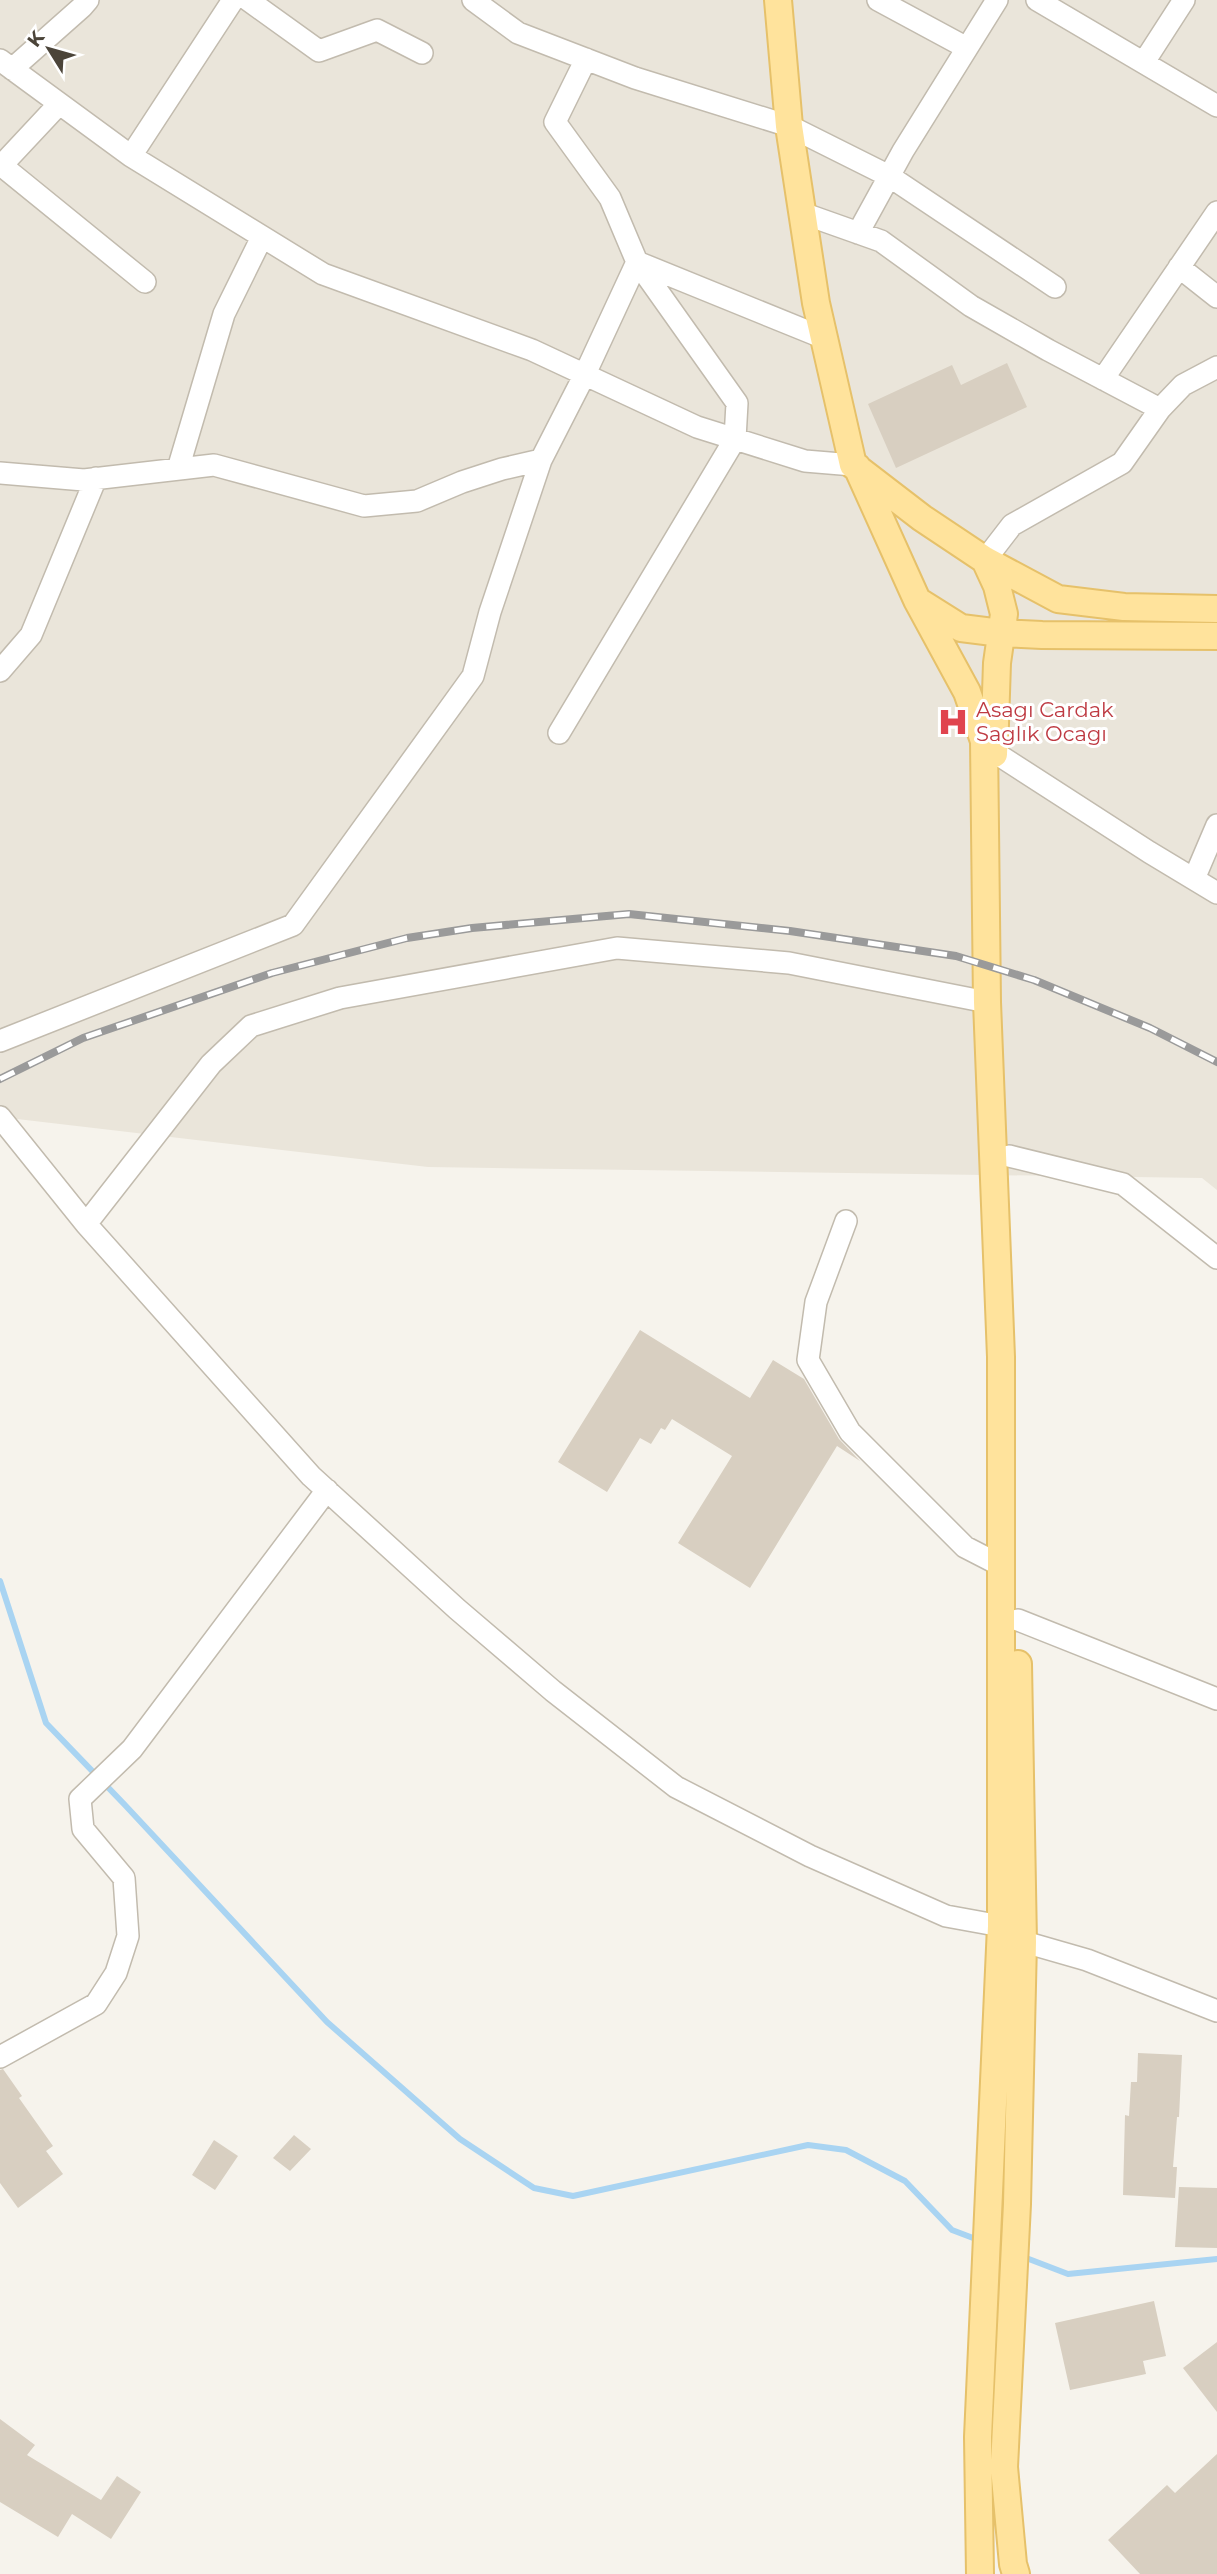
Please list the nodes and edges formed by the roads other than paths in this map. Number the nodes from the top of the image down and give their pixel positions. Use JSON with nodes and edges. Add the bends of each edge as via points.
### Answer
{"nodes":[{"id":1,"x":88,"y":0,"type":"edge"},
{"id":2,"x":233,"y":0,"type":"edge"},
{"id":3,"x":248,"y":0,"type":"edge"},
{"id":4,"x":473,"y":0,"type":"edge"},
{"id":5,"x":778,"y":0,"type":"edge"},
{"id":6,"x":878,"y":0,"type":"edge"},
{"id":7,"x":997,"y":0,"type":"edge"},
{"id":8,"x":1037,"y":0,"type":"edge"},
{"id":9,"x":1184,"y":0,"type":"edge"},
{"id":10,"x":967,"y":48,"type":"junction"},
{"id":11,"x":422,"y":53,"type":"dead end"},
{"id":12,"x":586,"y":59,"type":"junction"},
{"id":13,"x":1144,"y":62,"type":"junction"},
{"id":14,"x":6,"y":65,"type":"edge"},
{"id":15,"x":60,"y":104,"type":"junction"},
{"id":16,"x":1217,"y":106,"type":"edge"},
{"id":17,"x":789,"y":126,"type":"junction"},
{"id":18,"x":131,"y":156,"type":"junction"},
{"id":19,"x":1,"y":166,"type":"edge"},
{"id":20,"x":889,"y":176,"type":"junction"},
{"id":21,"x":1217,"y":212,"type":"edge"},
{"id":22,"x":802,"y":213,"type":"junction"},
{"id":23,"x":858,"y":233,"type":"junction"},
{"id":24,"x":262,"y":237,"type":"junction"},
{"id":25,"x":637,"y":262,"type":"junction"},
{"id":26,"x":1179,"y":267,"type":"junction"},
{"id":27,"x":145,"y":282,"type":"dead end"},
{"id":28,"x":1055,"y":287,"type":"dead end"},
{"id":29,"x":1217,"y":297,"type":"edge"},
{"id":30,"x":824,"y":338,"type":"junction"},
{"id":31,"x":1217,"y":367,"type":"edge"},
{"id":32,"x":585,"y":374,"type":"junction"},
{"id":33,"x":1103,"y":379,"type":"junction"},
{"id":34,"x":1160,"y":409,"type":"junction"},
{"id":35,"x":735,"y":439,"type":"junction"},
{"id":36,"x":541,"y":460,"type":"junction"},
{"id":37,"x":855,"y":466,"type":"junction"},
{"id":38,"x":178,"y":469,"type":"junction"},
{"id":39,"x":0,"y":473,"type":"edge"},
{"id":40,"x":96,"y":478,"type":"junction"},
{"id":41,"x":985,"y":560,"type":"junction"},
{"id":42,"x":917,"y":600,"type":"junction"},
{"id":43,"x":1217,"y":609,"type":"edge"},
{"id":44,"x":1001,"y":633,"type":"junction"},
{"id":45,"x":1217,"y":636,"type":"edge"},
{"id":46,"x":0,"y":671,"type":"edge"},
{"id":47,"x":559,"y":733,"type":"dead end"},
{"id":48,"x":995,"y":752,"type":"junction"},
{"id":49,"x":1217,"y":825,"type":"edge"},
{"id":50,"x":1194,"y":879,"type":"junction"},
{"id":51,"x":1217,"y":893,"type":"edge"},
{"id":52,"x":987,"y":1002,"type":"junction"},
{"id":53,"x":0,"y":1041,"type":"edge"},
{"id":54,"x":0,"y":1117,"type":"edge"},
{"id":55,"x":1009,"y":1156,"type":"junction"},
{"id":56,"x":846,"y":1221,"type":"dead end"},
{"id":57,"x":86,"y":1224,"type":"junction"},
{"id":58,"x":1217,"y":1258,"type":"edge"},
{"id":59,"x":327,"y":1490,"type":"junction"},
{"id":60,"x":1000,"y":1565,"type":"junction"},
{"id":61,"x":1018,"y":1620,"type":"junction"},
{"id":62,"x":1217,"y":1699,"type":"edge"},
{"id":63,"x":1001,"y":1926,"type":"junction"},
{"id":64,"x":1023,"y":1942,"type":"junction"},
{"id":65,"x":1217,"y":2011,"type":"edge"},
{"id":66,"x":0,"y":2057,"type":"edge"},
{"id":67,"x":979,"y":2574,"type":"edge"},
{"id":68,"x":1016,"y":2574,"type":"edge"}],
"edges":[{"from":1,"to":14,"type":"street"},
{"from":2,"to":18,"type":"street"},
{"from":3,"to":11,"type":"street","via":[[319,51],[377,30]]},
{"from":4,"to":12,"type":"street","via":[[518,33]]},
{"from":5,"to":17,"type":"main road"},
{"from":6,"to":10,"type":"street"},
{"from":7,"to":10,"type":"street"},
{"from":8,"to":13,"type":"street"},
{"from":9,"to":13,"type":"street"},
{"from":10,"to":20,"type":"street"},
{"from":12,"to":17,"type":"street"},
{"from":12,"to":25,"type":"street","via":[[555,122],[610,198]]},
{"from":13,"to":16,"type":"street"},
{"from":14,"to":15,"type":"street"},
{"from":15,"to":18,"type":"street"},
{"from":15,"to":19,"type":"street"},
{"from":17,"to":20,"type":"street"},
{"from":17,"to":22,"type":"main road"},
{"from":18,"to":24,"type":"street"},
{"from":19,"to":27,"type":"street"},
{"from":20,"to":23,"type":"street"},
{"from":20,"to":28,"type":"street"},
{"from":21,"to":26,"type":"street"},
{"from":22,"to":23,"type":"street"},
{"from":22,"to":30,"type":"main road"},
{"from":23,"to":33,"type":"street","via":[[881,241],[971,306]]},
{"from":24,"to":32,"type":"street","via":[[323,274],[532,350]]},
{"from":24,"to":38,"type":"street","via":[[224,314]]},
{"from":25,"to":30,"type":"street"},
{"from":25,"to":32,"type":"street"},
{"from":25,"to":35,"type":"street","via":[[737,403]]},
{"from":26,"to":29,"type":"street"},
{"from":26,"to":33,"type":"street"},
{"from":30,"to":37,"type":"main road"},
{"from":31,"to":34,"type":"street","via":[[1183,385]]},
{"from":32,"to":35,"type":"street","via":[[697,427]]},
{"from":32,"to":36,"type":"street"},
{"from":33,"to":34,"type":"street"},
{"from":34,"to":41,"type":"street","via":[[1122,463],[1012,525]]},
{"from":35,"to":37,"type":"street","via":[[805,461]]},
{"from":35,"to":47,"type":"street"},
{"from":36,"to":38,"type":"street","via":[[461,482],[417,501],[364,506],[214,465]]},
{"from":36,"to":53,"type":"street","via":[[473,676],[293,925]]},
{"from":37,"to":41,"type":"main road","via":[[922,519]]},
{"from":37,"to":42,"type":"main road"},
{"from":38,"to":40,"type":"street"},
{"from":39,"to":40,"type":"street"},
{"from":40,"to":46,"type":"street","via":[[31,635]]},
{"from":41,"to":43,"type":"main road","via":[[1058,598],[1124,607]]},
{"from":41,"to":44,"type":"main road","via":[[1004,614]]},
{"from":42,"to":44,"type":"main road","via":[[961,628]]},
{"from":42,"to":52,"type":"main road","via":[[967,692],[984,741]]},
{"from":44,"to":45,"type":"main road"},
{"from":44,"to":48,"type":"main road"},
{"from":48,"to":50,"type":"street"},
{"from":48,"to":55,"type":"main road"},
{"from":49,"to":50,"type":"street"},
{"from":50,"to":51,"type":"street"},
{"from":52,"to":57,"type":"street","via":[[789,962],[617,948],[340,998],[251,1026],[211,1064]]},
{"from":52,"to":60,"type":"main road","via":[[1001,1357]]},
{"from":54,"to":57,"type":"street"},
{"from":55,"to":58,"type":"street","via":[[1123,1184]]},
{"from":55,"to":61,"type":"main road"},
{"from":56,"to":60,"type":"street","via":[[816,1302],[808,1360],[850,1432],[965,1547]]},
{"from":57,"to":59,"type":"street"},
{"from":59,"to":63,"type":"street","via":[[553,1691],[676,1787],[810,1856],[946,1916]]},
{"from":59,"to":66,"type":"street","via":[[132,1749],[80,1799],[83,1829],[124,1878],[128,1936],[116,1973],[96,2004]]},
{"from":60,"to":63,"type":"main road"},
{"from":61,"to":62,"type":"street"},
{"from":61,"to":64,"type":"main road"},
{"from":63,"to":64,"type":"street"},
{"from":63,"to":67,"type":"main road","via":[[978,2437]]},
{"from":64,"to":65,"type":"street","via":[[1087,1960]]},
{"from":64,"to":68,"type":"main road","via":[[1004,2467]]}]}
